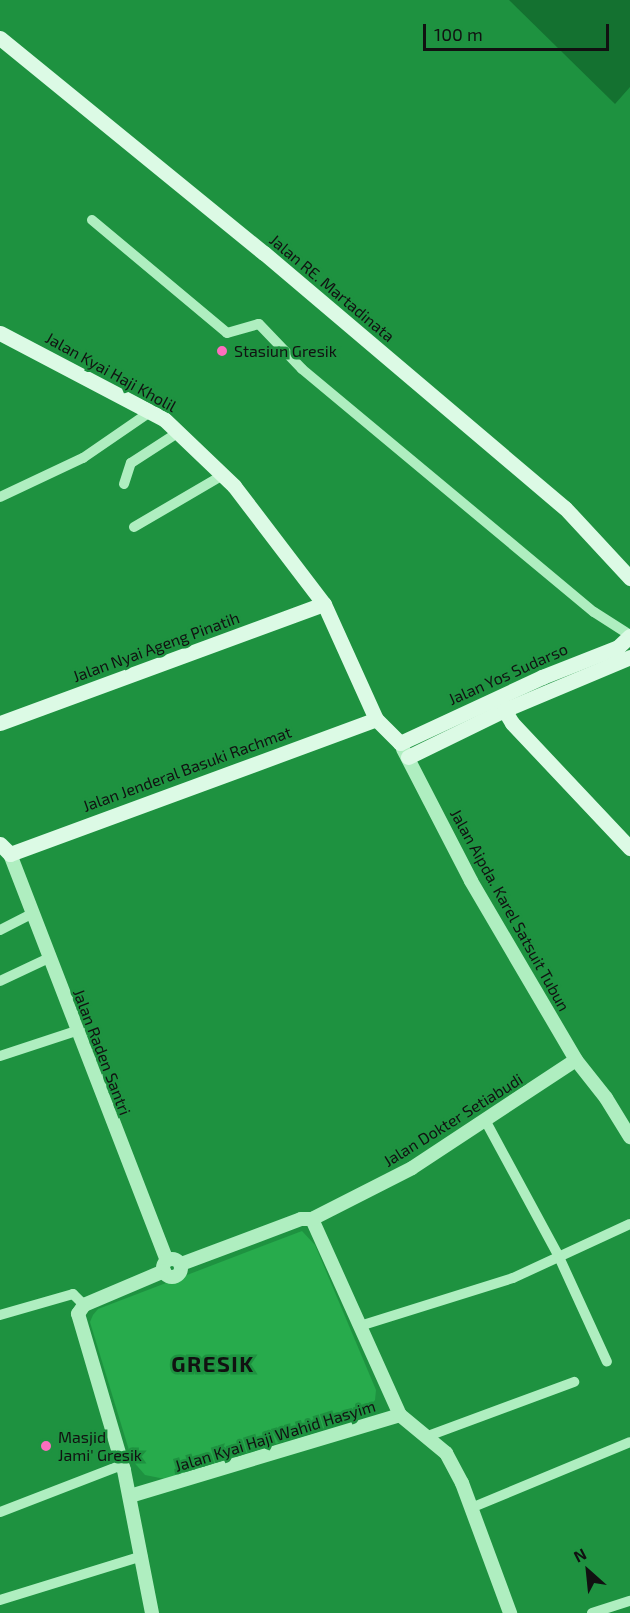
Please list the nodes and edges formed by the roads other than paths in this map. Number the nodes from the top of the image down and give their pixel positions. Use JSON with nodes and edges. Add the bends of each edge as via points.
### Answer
{"nodes":[{"id":1,"x":0,"y":38,"type":"edge"},
{"id":2,"x":92,"y":220,"type":"dead end"},
{"id":3,"x":0,"y":333,"type":"edge"},
{"id":4,"x":150,"y":412,"type":"junction"},
{"id":5,"x":178,"y":432,"type":"junction"},
{"id":6,"x":223,"y":475,"type":"junction"},
{"id":7,"x":124,"y":484,"type":"dead end"},
{"id":8,"x":0,"y":497,"type":"edge"},
{"id":9,"x":134,"y":527,"type":"dead end"},
{"id":10,"x":630,"y":578,"type":"edge"},
{"id":11,"x":324,"y":604,"type":"junction"},
{"id":12,"x":630,"y":635,"type":"edge"},
{"id":13,"x":630,"y":657,"type":"edge"},
{"id":14,"x":500,"y":704,"type":"junction"},
{"id":15,"x":376,"y":719,"type":"junction"},
{"id":16,"x":0,"y":723,"type":"edge"},
{"id":17,"x":404,"y":750,"type":"junction"},
{"id":18,"x":630,"y":848,"type":"edge"},
{"id":19,"x":5,"y":849,"type":"edge"},
{"id":20,"x":32,"y":914,"type":"junction"},
{"id":21,"x":0,"y":930,"type":"edge"},
{"id":22,"x":49,"y":958,"type":"junction"},
{"id":23,"x":0,"y":981,"type":"edge"},
{"id":24,"x":76,"y":1031,"type":"junction"},
{"id":25,"x":1,"y":1053,"type":"edge"},
{"id":26,"x":576,"y":1060,"type":"junction"},
{"id":27,"x":485,"y":1120,"type":"junction"},
{"id":28,"x":630,"y":1137,"type":"edge"},
{"id":29,"x":312,"y":1219,"type":"junction"},
{"id":30,"x":630,"y":1224,"type":"edge"},
{"id":31,"x":559,"y":1257,"type":"junction"},
{"id":32,"x":171,"y":1265,"type":"junction"},
{"id":33,"x":84,"y":1305,"type":"junction"},
{"id":34,"x":0,"y":1315,"type":"edge"},
{"id":35,"x":363,"y":1325,"type":"junction"},
{"id":36,"x":607,"y":1362,"type":"dead end"},
{"id":37,"x":574,"y":1382,"type":"dead end"},
{"id":38,"x":400,"y":1415,"type":"junction"},
{"id":39,"x":428,"y":1436,"type":"junction"},
{"id":40,"x":630,"y":1442,"type":"edge"},
{"id":41,"x":122,"y":1465,"type":"junction"},
{"id":42,"x":130,"y":1496,"type":"junction"},
{"id":43,"x":471,"y":1508,"type":"junction"},
{"id":44,"x":0,"y":1512,"type":"edge"},
{"id":45,"x":142,"y":1556,"type":"junction"},
{"id":46,"x":0,"y":1600,"type":"edge"},
{"id":47,"x":630,"y":1600,"type":"edge"},
{"id":48,"x":152,"y":1613,"type":"edge"},
{"id":49,"x":510,"y":1613,"type":"edge"},
{"id":50,"x":592,"y":1613,"type":"edge"}],
"edges":[{"from":1,"to":10,"type":"main road","name":"Jalan RE. Martadinata","via":[[264,253],[565,508]]},
{"from":2,"to":12,"type":"street","via":[[228,333],[259,324],[302,369],[594,612]]},
{"from":3,"to":4,"type":"main road","name":"Jalan Kyai Haji Kholil"},
{"from":4,"to":5,"type":"main road","name":"Jalan Kyai Haji Kholil"},
{"from":4,"to":8,"type":"street","via":[[82,458]]},
{"from":5,"to":6,"type":"main road","name":"Jalan Kyai Haji Kholil"},
{"from":5,"to":7,"type":"street","via":[[131,463]]},
{"from":6,"to":9,"type":"street"},
{"from":6,"to":11,"type":"main road","name":"Jalan Kyai Haji Kholil","via":[[246,498]]},
{"from":11,"to":15,"type":"main road","name":"Jalan Kyai Haji Kholil"},
{"from":11,"to":16,"type":"main road","name":"Jalan Nyai Ageng Pinatih"},
{"from":12,"to":14,"type":"main road","name":"Jalan Yos Sudarso","via":[[618,647]]},
{"from":13,"to":14,"type":"main road","name":"Jalan Yos Sudarso"},
{"from":14,"to":17,"type":"main road","name":"Jalan Yos Sudarso"},
{"from":14,"to":18,"type":"main road"},
{"from":15,"to":17,"type":"main road"},
{"from":15,"to":19,"type":"main road","name":"Jalan Jenderal Basuki Rachmat"},
{"from":17,"to":26,"type":"street","name":"Jalan Aipda. Karel Satsuit Tubun","via":[[471,880]]},
{"from":19,"to":20,"type":"street","name":"Jalan Raden Santri"},
{"from":20,"to":21,"type":"street"},
{"from":20,"to":22,"type":"street","name":"Jalan Raden Santri"},
{"from":22,"to":23,"type":"street"},
{"from":22,"to":24,"type":"street","name":"Jalan Raden Santri"},
{"from":24,"to":25,"type":"street"},
{"from":24,"to":32,"type":"street","name":"Jalan Raden Santri"},
{"from":26,"to":27,"type":"street","name":"Jalan Dokter Setiabudi"},
{"from":26,"to":28,"type":"street","name":"Jalan Aipda. Karel Satsuit Tubun"},
{"from":27,"to":29,"type":"street","name":"Jalan Dokter Setiabudi","via":[[412,1168]]},
{"from":27,"to":31,"type":"street"},
{"from":29,"to":32,"type":"street","via":[[302,1219]]},
{"from":29,"to":35,"type":"street","name":"Jalan Kyai Haji Wahid Hasyim"},
{"from":30,"to":31,"type":"street"},
{"from":31,"to":35,"type":"street","via":[[464,1296]]},
{"from":31,"to":36,"type":"street"},
{"from":32,"to":33,"type":"street"},
{"from":33,"to":34,"type":"street","via":[[73,1294]]},
{"from":33,"to":41,"type":"street","via":[[78,1319]]},
{"from":35,"to":38,"type":"street","name":"Jalan Kyai Haji Wahid Hasyim"},
{"from":37,"to":39,"type":"street"},
{"from":38,"to":39,"type":"street"},
{"from":38,"to":42,"type":"street","name":"Jalan Kyai Haji Wahid Hasyim"},
{"from":39,"to":43,"type":"street","via":[[446,1453]]},
{"from":40,"to":43,"type":"street"},
{"from":41,"to":42,"type":"street"},
{"from":41,"to":44,"type":"street"},
{"from":42,"to":45,"type":"street"},
{"from":43,"to":49,"type":"street"},
{"from":45,"to":46,"type":"street"},
{"from":45,"to":48,"type":"street"},
{"from":47,"to":50,"type":"street"}]}
